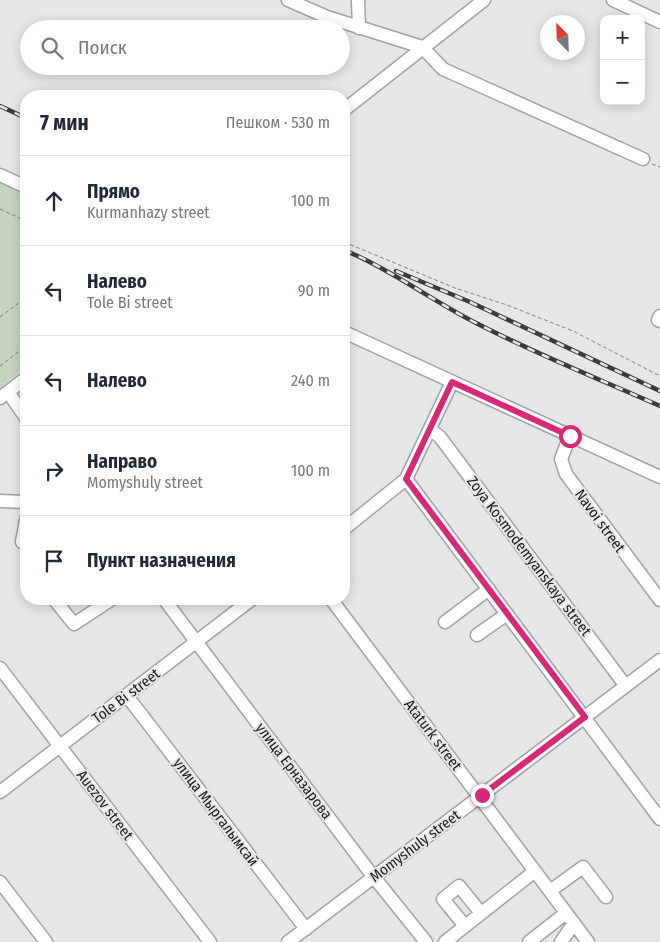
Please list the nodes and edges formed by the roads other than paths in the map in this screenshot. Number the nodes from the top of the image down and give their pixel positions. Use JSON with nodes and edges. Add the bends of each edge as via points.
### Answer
{"nodes":[{"id":1,"x":288,"y":0,"type":"edge"},
{"id":2,"x":358,"y":0,"type":"edge"},
{"id":3,"x":484,"y":0,"type":"edge"},
{"id":4,"x":613,"y":0,"type":"edge"},
{"id":5,"x":338,"y":20,"type":"edge"},
{"id":6,"x":660,"y":22,"type":"edge"},
{"id":7,"x":350,"y":25,"type":"edge"},
{"id":8,"x":358,"y":28,"type":"junction"},
{"id":9,"x":422,"y":47,"type":"junction"},
{"id":10,"x":350,"y":105,"type":"edge"},
{"id":11,"x":643,"y":159,"type":"dead end"},
{"id":12,"x":0,"y":175,"type":"edge"},
{"id":13,"x":20,"y":184,"type":"edge"},
{"id":14,"x":660,"y":316,"type":"edge"},
{"id":15,"x":660,"y":321,"type":"edge"},
{"id":16,"x":350,"y":335,"type":"edge"},
{"id":17,"x":452,"y":382,"type":"junction"},
{"id":18,"x":20,"y":383,"type":"edge"},
{"id":19,"x":4,"y":395,"type":"edge"},
{"id":20,"x":20,"y":412,"type":"edge"},
{"id":21,"x":430,"y":428,"type":"junction"},
{"id":22,"x":570,"y":436,"type":"junction"},
{"id":23,"x":660,"y":477,"type":"edge"},
{"id":24,"x":406,"y":479,"type":"junction"},
{"id":25,"x":0,"y":500,"type":"edge"},
{"id":26,"x":20,"y":502,"type":"edge"},
{"id":27,"x":350,"y":524,"type":"edge"},
{"id":28,"x":489,"y":589,"type":"junction"},
{"id":29,"x":660,"y":600,"type":"edge"},
{"id":30,"x":59,"y":605,"type":"edge"},
{"id":31,"x":103,"y":605,"type":"edge"},
{"id":32,"x":168,"y":605,"type":"edge"},
{"id":33,"x":244,"y":605,"type":"edge"},
{"id":34,"x":335,"y":605,"type":"edge"},
{"id":35,"x":507,"y":614,"type":"junction"},
{"id":36,"x":445,"y":622,"type":"dead end"},
{"id":37,"x":477,"y":635,"type":"dead end"},
{"id":38,"x":196,"y":643,"type":"junction"},
{"id":39,"x":660,"y":660,"type":"edge"},
{"id":40,"x":0,"y":668,"type":"edge"},
{"id":41,"x":625,"y":685,"type":"junction"},
{"id":42,"x":127,"y":696,"type":"junction"},
{"id":43,"x":585,"y":717,"type":"junction"},
{"id":44,"x":60,"y":746,"type":"junction"},
{"id":45,"x":0,"y":792,"type":"edge"},
{"id":46,"x":480,"y":798,"type":"junction"},
{"id":47,"x":660,"y":819,"type":"edge"},
{"id":48,"x":535,"y":871,"type":"junction"},
{"id":49,"x":374,"y":877,"type":"junction"},
{"id":50,"x":0,"y":882,"type":"edge"},
{"id":51,"x":550,"y":891,"type":"junction"},
{"id":52,"x":606,"y":897,"type":"dead end"},
{"id":53,"x":481,"y":913,"type":"junction"},
{"id":54,"x":570,"y":918,"type":"junction"},
{"id":55,"x":465,"y":926,"type":"junction"},
{"id":56,"x":306,"y":929,"type":"junction"},
{"id":57,"x":46,"y":942,"type":"edge"},
{"id":58,"x":210,"y":942,"type":"edge"},
{"id":59,"x":288,"y":942,"type":"edge"},
{"id":60,"x":426,"y":942,"type":"edge"},
{"id":61,"x":445,"y":942,"type":"edge"},
{"id":62,"x":529,"y":942,"type":"edge"},
{"id":63,"x":561,"y":942,"type":"edge"},
{"id":64,"x":588,"y":942,"type":"edge"}],
"edges":[{"from":1,"to":5,"type":"street"},
{"from":2,"to":8,"type":"street"},
{"from":3,"to":9,"type":"street"},
{"from":4,"to":6,"type":"street"},
{"from":7,"to":8,"type":"street"},
{"from":8,"to":9,"type":"street"},
{"from":9,"to":10,"type":"street"},
{"from":9,"to":11,"type":"street","via":[[443,69]]},
{"from":12,"to":13,"type":"street"},
{"from":14,"to":15,"type":"street"},
{"from":16,"to":17,"type":"street"},
{"from":17,"to":21,"type":"street"},
{"from":17,"to":22,"type":"street"},
{"from":18,"to":19,"type":"street"},
{"from":19,"to":20,"type":"street"},
{"from":21,"to":24,"type":"street"},
{"from":21,"to":41,"type":"street","name":"Zoya Kosmodemyanskaya street","via":[[440,437]]},
{"from":22,"to":23,"type":"street"},
{"from":22,"to":29,"type":"street","name":"Navoi street","via":[[561,459],[566,474]]},
{"from":24,"to":27,"type":"street"},
{"from":24,"to":28,"type":"street"},
{"from":25,"to":26,"type":"street"},
{"from":28,"to":35,"type":"street"},
{"from":28,"to":36,"type":"street"},
{"from":30,"to":31,"type":"street","via":[[74,624]]},
{"from":32,"to":38,"type":"street","name":"улица Ерназарова"},
{"from":33,"to":38,"type":"street","name":"Tole Bi street"},
{"from":34,"to":46,"type":"street","name":"Ataturk street"},
{"from":35,"to":37,"type":"street"},
{"from":35,"to":43,"type":"street"},
{"from":38,"to":42,"type":"street","name":"Tole Bi street"},
{"from":38,"to":49,"type":"street","name":"улица Ерназарова"},
{"from":39,"to":41,"type":"street","name":"Momyshuly street"},
{"from":40,"to":44,"type":"street","name":"Auezov street"},
{"from":41,"to":43,"type":"street","name":"Momyshuly street"},
{"from":42,"to":44,"type":"street","name":"Tole Bi street"},
{"from":42,"to":56,"type":"street","name":"улица Мыргалымсай"},
{"from":43,"to":46,"type":"street","name":"Momyshuly street"},
{"from":43,"to":47,"type":"street"},
{"from":44,"to":45,"type":"street","name":"Tole Bi street"},
{"from":44,"to":58,"type":"street","name":"Auezov street"},
{"from":46,"to":48,"type":"street","name":"Ataturk street"},
{"from":46,"to":49,"type":"street","name":"Momyshuly street"},
{"from":48,"to":51,"type":"street","name":"Ataturk street"},
{"from":48,"to":53,"type":"street"},
{"from":49,"to":56,"type":"street","name":"Momyshuly street"},
{"from":49,"to":60,"type":"street","name":"улица Ерназарова"},
{"from":50,"to":57,"type":"street"},
{"from":51,"to":52,"type":"street","via":[[583,867]]},
{"from":51,"to":54,"type":"street","name":"Ataturk street"},
{"from":53,"to":55,"type":"street"},
{"from":53,"to":55,"type":"street","via":[[459,886],[454,890],[443,899]]},
{"from":54,"to":62,"type":"street"},
{"from":54,"to":63,"type":"street"},
{"from":54,"to":64,"type":"street","name":"Ataturk street"},
{"from":55,"to":61,"type":"street"},
{"from":56,"to":59,"type":"street","name":"Momyshuly street"}]}
